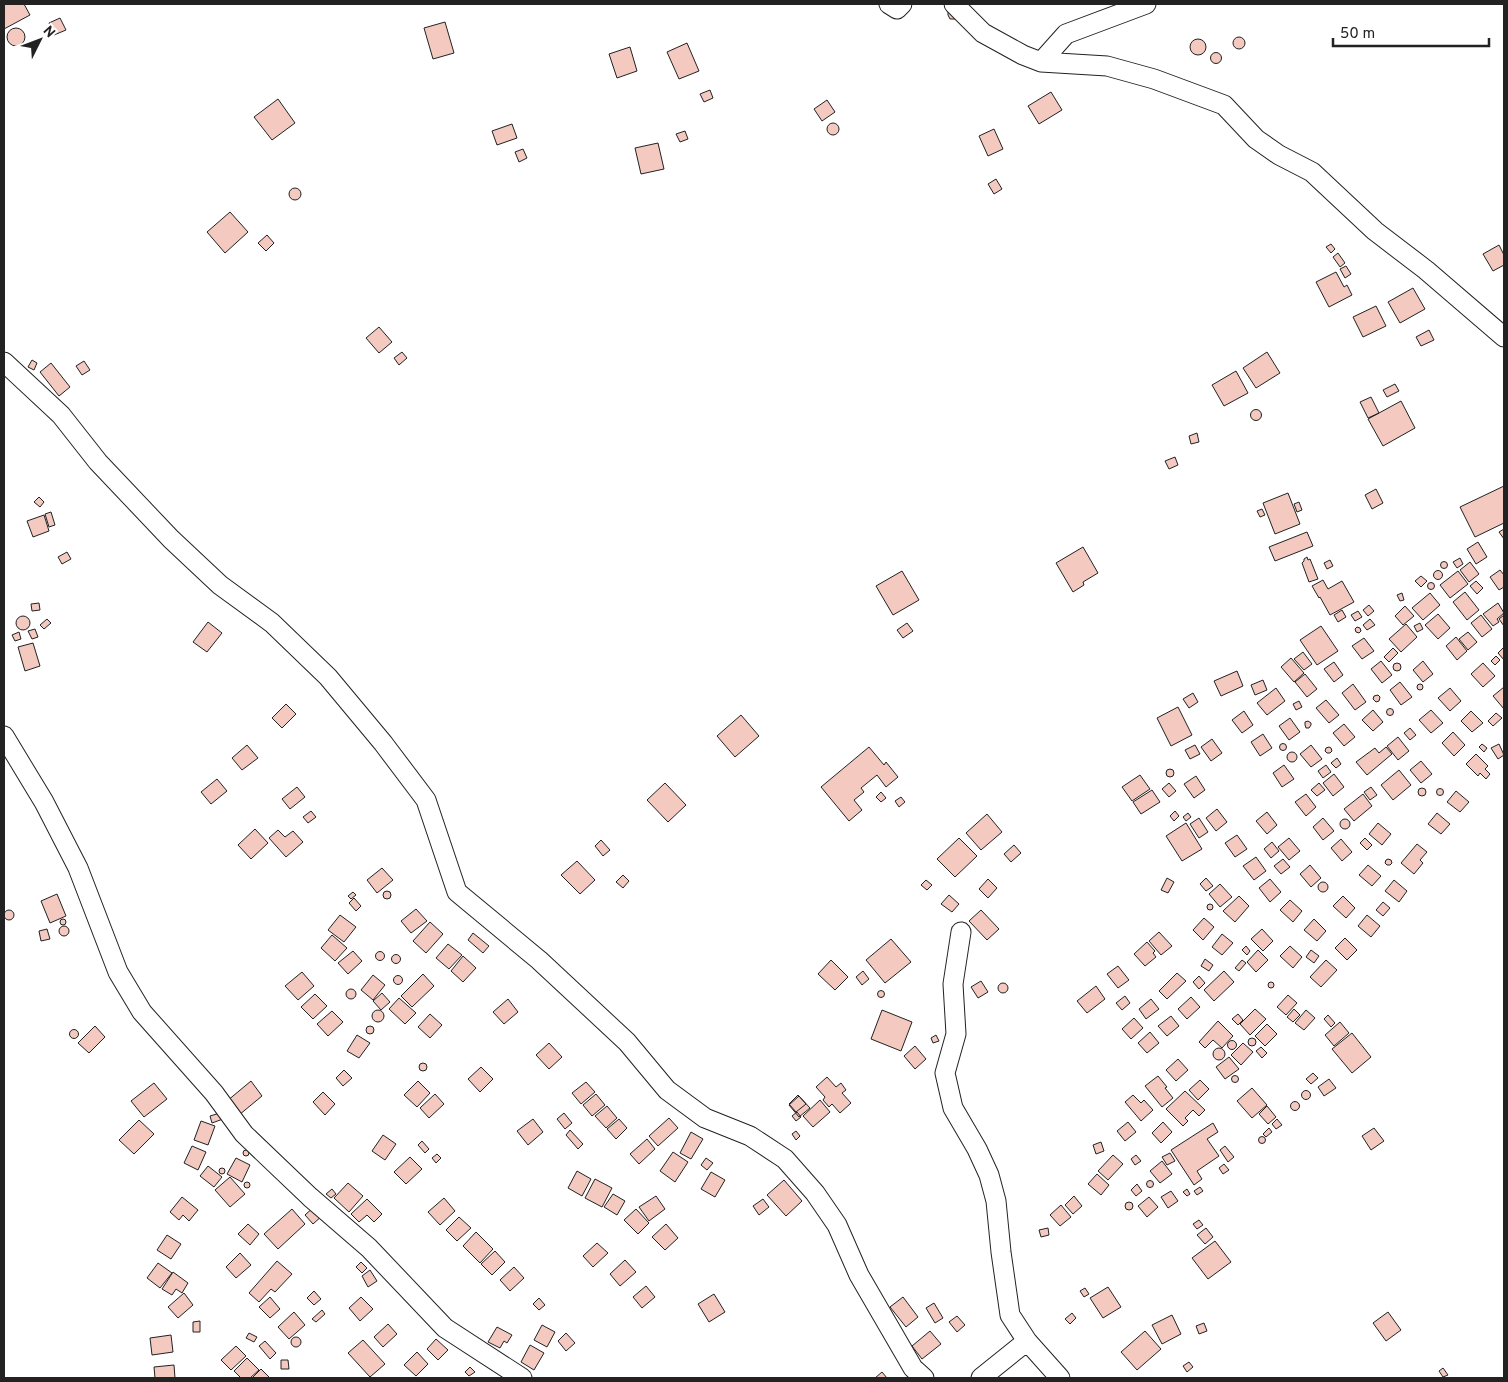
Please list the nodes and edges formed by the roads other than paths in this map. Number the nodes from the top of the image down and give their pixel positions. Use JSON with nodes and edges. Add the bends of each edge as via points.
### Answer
{"nodes":[{"id":1,"x":889,"y":4,"type":"edge"},
{"id":2,"x":902,"y":4,"type":"edge"},
{"id":3,"x":954,"y":4,"type":"edge"},
{"id":4,"x":1146,"y":4,"type":"edge"},
{"id":5,"x":1041,"y":62,"type":"junction"},
{"id":6,"x":1504,"y":337,"type":"edge"},
{"id":7,"x":4,"y":362,"type":"edge"},
{"id":8,"x":4,"y":736,"type":"edge"},
{"id":9,"x":960,"y":932,"type":"dead end"},
{"id":10,"x":1027,"y":1342,"type":"junction"},
{"id":11,"x":522,"y":1378,"type":"edge"},
{"id":12,"x":924,"y":1378,"type":"edge"},
{"id":13,"x":980,"y":1378,"type":"edge"},
{"id":14,"x":1060,"y":1378,"type":"edge"}],
"edges":[{"from":1,"to":2,"type":"street","via":[[897,10]]},
{"from":3,"to":5,"type":"street","via":[[983,33]]},
{"from":4,"to":5,"type":"street","via":[[1066,34]]},
{"from":5,"to":6,"type":"street","via":[[1107,66],[1154,78],[1224,105],[1256,139],[1312,172],[1375,231]]},
{"from":7,"to":12,"type":"street","via":[[61,415],[98,462],[171,539],[220,585],[272,623],[328,677],[426,800],[457,892],[539,960],[627,1042],[667,1090],[705,1118],[750,1136],[791,1166],[837,1225],[859,1275],[913,1368]]},
{"from":8,"to":11,"type":"street","via":[[44,802],[78,868],[118,972],[142,1012],[214,1093],[244,1134],[369,1248],[445,1328]]},
{"from":9,"to":10,"type":"street","via":[[952,984],[956,1034],[945,1073],[953,1108],[989,1175],[996,1201],[1010,1314]]},
{"from":10,"to":13,"type":"street"},
{"from":10,"to":14,"type":"street"}]}
